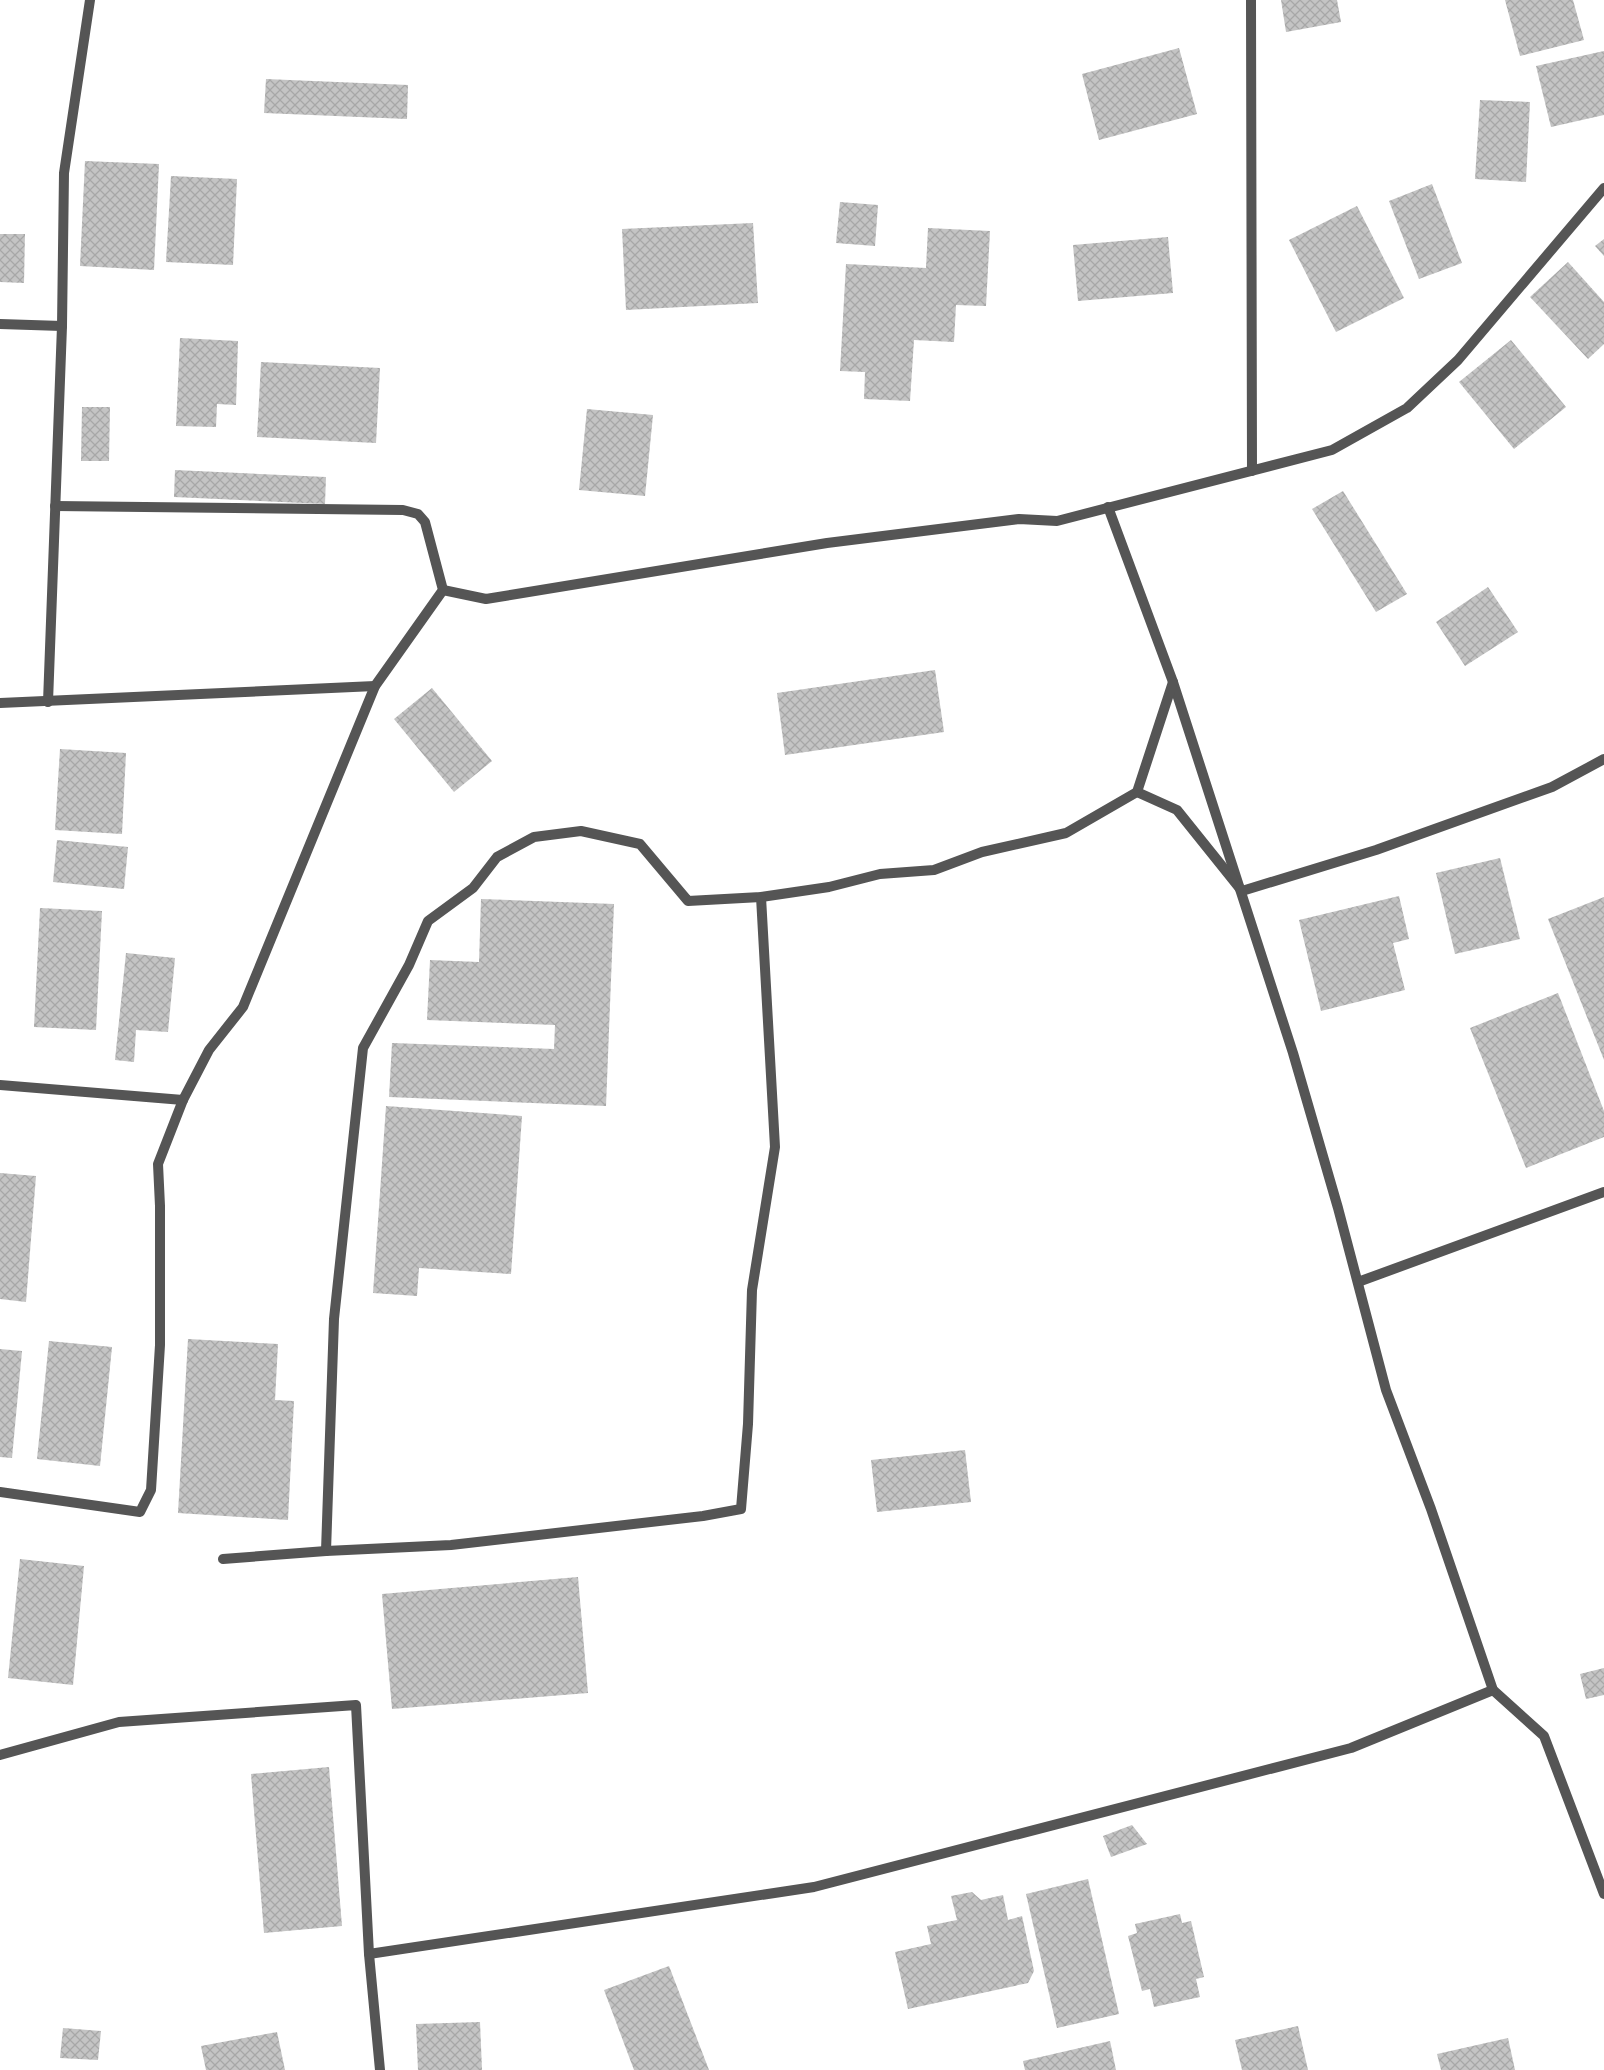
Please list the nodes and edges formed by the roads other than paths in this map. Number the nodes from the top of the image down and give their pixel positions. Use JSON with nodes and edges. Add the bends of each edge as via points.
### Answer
{"nodes":[{"id":1,"x":90,"y":0,"type":"edge"},
{"id":2,"x":1251,"y":0,"type":"edge"},
{"id":3,"x":1604,"y":188,"type":"edge"},
{"id":4,"x":0,"y":324,"type":"edge"},
{"id":5,"x":62,"y":326,"type":"junction"},
{"id":6,"x":1252,"y":471,"type":"junction"},
{"id":7,"x":55,"y":506,"type":"junction"},
{"id":8,"x":1108,"y":508,"type":"junction"},
{"id":9,"x":443,"y":590,"type":"junction"},
{"id":10,"x":1173,"y":682,"type":"junction"},
{"id":11,"x":375,"y":686,"type":"junction"},
{"id":12,"x":48,"y":702,"type":"junction"},
{"id":13,"x":0,"y":703,"type":"edge"},
{"id":14,"x":1604,"y":760,"type":"edge"},
{"id":15,"x":1137,"y":792,"type":"junction"},
{"id":16,"x":1242,"y":891,"type":"junction"},
{"id":17,"x":761,"y":897,"type":"junction"},
{"id":18,"x":0,"y":1085,"type":"edge"},
{"id":19,"x":183,"y":1100,"type":"junction"},
{"id":20,"x":1604,"y":1192,"type":"edge"},
{"id":21,"x":1358,"y":1282,"type":"junction"},
{"id":22,"x":0,"y":1492,"type":"edge"},
{"id":23,"x":326,"y":1551,"type":"junction"},
{"id":24,"x":223,"y":1559,"type":"dead end"},
{"id":25,"x":1493,"y":1690,"type":"junction"},
{"id":26,"x":0,"y":1755,"type":"edge"},
{"id":27,"x":1604,"y":1894,"type":"edge"},
{"id":28,"x":369,"y":1954,"type":"junction"},
{"id":29,"x":380,"y":2070,"type":"edge"}],
"edges":[{"from":1,"to":5,"type":"street","via":[[64,173]]},
{"from":2,"to":6,"type":"street"},
{"from":3,"to":6,"type":"street","via":[[1458,360],[1407,408],[1332,450]]},
{"from":4,"to":5,"type":"street"},
{"from":5,"to":7,"type":"street"},
{"from":6,"to":8,"type":"street"},
{"from":7,"to":9,"type":"street","via":[[403,510],[418,514],[425,522]]},
{"from":7,"to":12,"type":"street"},
{"from":8,"to":9,"type":"street","via":[[1057,521],[1019,519],[827,543],[486,599]]},
{"from":8,"to":10,"type":"street"},
{"from":9,"to":11,"type":"street"},
{"from":10,"to":15,"type":"street"},
{"from":10,"to":16,"type":"street"},
{"from":11,"to":12,"type":"street"},
{"from":11,"to":19,"type":"street","via":[[243,1008],[209,1050]]},
{"from":12,"to":13,"type":"street"},
{"from":14,"to":16,"type":"street","via":[[1552,787],[1376,850]]},
{"from":15,"to":16,"type":"street","via":[[1177,810]]},
{"from":15,"to":17,"type":"street","via":[[1066,833],[982,852],[934,870],[880,874],[829,887]]},
{"from":16,"to":21,"type":"street","via":[[1296,1062]]},
{"from":17,"to":23,"type":"street","via":[[775,1147],[752,1290],[748,1424],[741,1509],[451,1545]]},
{"from":17,"to":23,"type":"street","via":[[688,900],[640,844],[581,831],[534,837],[497,857],[473,888],[428,921],[409,965],[363,1048],[334,1319]]},
{"from":18,"to":19,"type":"street"},
{"from":19,"to":22,"type":"street","via":[[158,1164],[160,1345],[151,1490],[140,1512]]},
{"from":20,"to":21,"type":"street"},
{"from":21,"to":25,"type":"street","via":[[1386,1390]]},
{"from":23,"to":24,"type":"street"},
{"from":25,"to":27,"type":"street","via":[[1544,1736]]},
{"from":25,"to":28,"type":"street","via":[[1351,1748],[814,1887]]},
{"from":26,"to":28,"type":"street","via":[[119,1722],[356,1705]]},
{"from":28,"to":29,"type":"street"}]}
